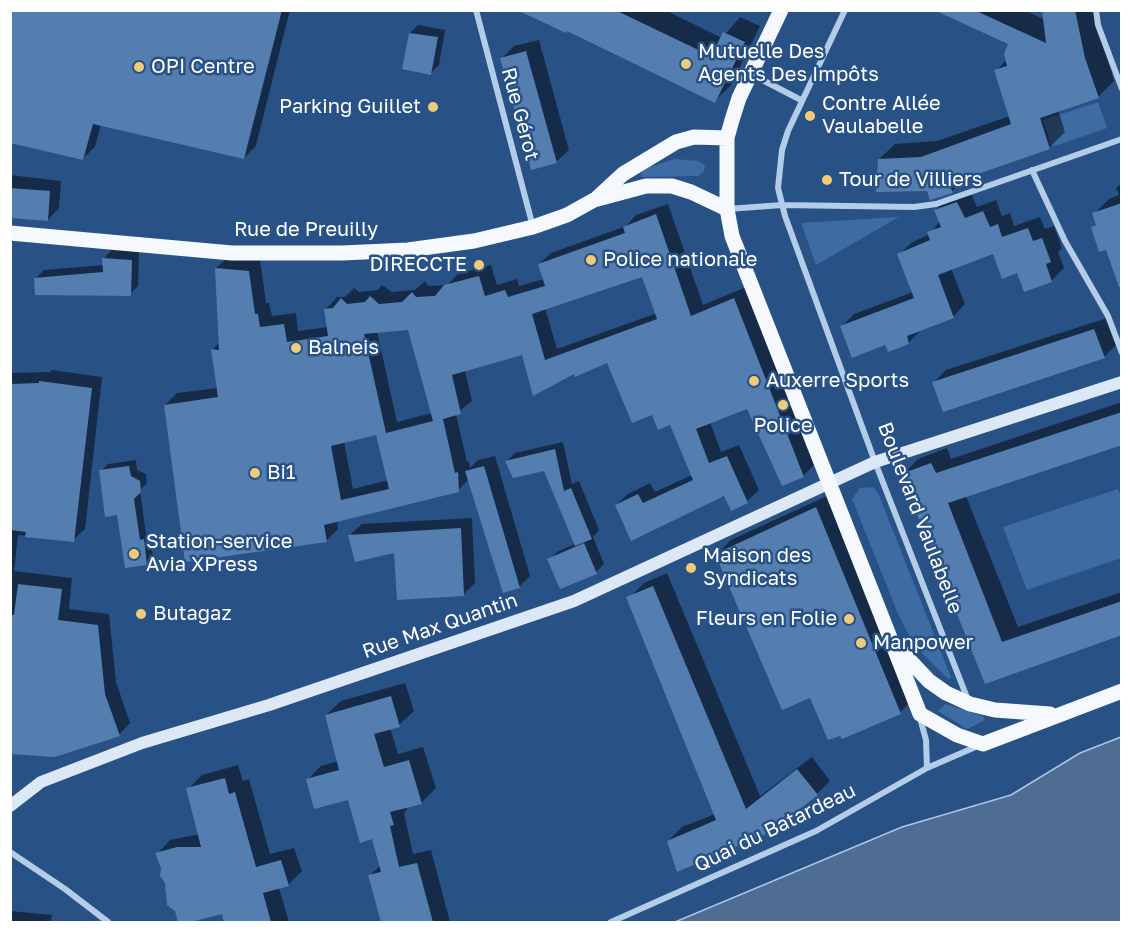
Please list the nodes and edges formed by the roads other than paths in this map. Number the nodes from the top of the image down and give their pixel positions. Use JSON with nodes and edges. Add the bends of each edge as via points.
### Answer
{"nodes":[{"id":1,"x":476,"y":10,"type":"edge"},
{"id":2,"x":781,"y":10,"type":"edge"},
{"id":3,"x":845,"y":10,"type":"edge"},
{"id":4,"x":1096,"y":10,"type":"edge"},
{"id":5,"x":750,"y":74,"type":"junction"},
{"id":6,"x":1122,"y":89,"type":"edge"},
{"id":7,"x":801,"y":100,"type":"junction"},
{"id":8,"x":727,"y":138,"type":"junction"},
{"id":9,"x":1122,"y":140,"type":"edge"},
{"id":10,"x":1032,"y":170,"type":"junction"},
{"id":11,"x":594,"y":200,"type":"junction"},
{"id":12,"x":782,"y":205,"type":"junction"},
{"id":13,"x":727,"y":209,"type":"junction"},
{"id":14,"x":533,"y":227,"type":"junction"},
{"id":15,"x":10,"y":233,"type":"edge"},
{"id":16,"x":1122,"y":353,"type":"edge"},
{"id":17,"x":1122,"y":382,"type":"edge"},
{"id":18,"x":875,"y":462,"type":"junction"},
{"id":19,"x":827,"y":483,"type":"junction"},
{"id":20,"x":893,"y":643,"type":"junction"},
{"id":21,"x":1122,"y":691,"type":"edge"},
{"id":22,"x":970,"y":704,"type":"junction"},
{"id":23,"x":920,"y":714,"type":"junction"},
{"id":24,"x":1055,"y":715,"type":"junction"},
{"id":25,"x":983,"y":744,"type":"junction"},
{"id":26,"x":927,"y":768,"type":"junction"},
{"id":27,"x":10,"y":806,"type":"edge"},
{"id":28,"x":10,"y":852,"type":"edge"},
{"id":29,"x":108,"y":922,"type":"edge"},
{"id":30,"x":610,"y":922,"type":"edge"}],
"edges":[{"from":1,"to":14,"type":"street","name":"Rue Gérot"},
{"from":2,"to":5,"type":"main road"},
{"from":3,"to":7,"type":"street","name":"Boulevard Vaulabelle"},
{"from":4,"to":6,"type":"street"},
{"from":5,"to":7,"type":"street"},
{"from":5,"to":8,"type":"main road"},
{"from":7,"to":12,"type":"street","name":"Boulevard Vaulabelle","via":[[782,150],[778,188]]},
{"from":8,"to":11,"type":"main road","name":"Rue de Preuilly","via":[[694,137],[676,142],[624,174]]},
{"from":8,"to":13,"type":"main road"},
{"from":9,"to":10,"type":"street"},
{"from":10,"to":12,"type":"street","via":[[936,204]]},
{"from":10,"to":16,"type":"street","via":[[1065,241],[1108,316]]},
{"from":11,"to":13,"type":"main road","name":"Rue de Preuilly","via":[[646,186],[672,186]]},
{"from":11,"to":14,"type":"main road","name":"Rue de Preuilly"},
{"from":12,"to":13,"type":"street"},
{"from":12,"to":18,"type":"street","name":"Boulevard Vaulabelle"},
{"from":13,"to":19,"type":"main road","via":[[732,236]]},
{"from":14,"to":15,"type":"main road","name":"Rue de Preuilly","via":[[456,244],[342,253],[232,252]]},
{"from":17,"to":18,"type":"street","name":"Rue Max Quantin"},
{"from":18,"to":19,"type":"street","name":"Rue Max Quantin"},
{"from":18,"to":22,"type":"street","name":"Boulevard Vaulabelle"},
{"from":19,"to":20,"type":"main road"},
{"from":19,"to":27,"type":"street","name":"Rue Max Quantin","via":[[574,601],[269,705],[142,743],[41,782]]},
{"from":20,"to":22,"type":"main road","via":[[929,681]]},
{"from":20,"to":23,"type":"main road"},
{"from":21,"to":24,"type":"main road"},
{"from":22,"to":24,"type":"main road"},
{"from":23,"to":25,"type":"main road","via":[[957,735]]},
{"from":23,"to":26,"type":"street"},
{"from":24,"to":25,"type":"main road"},
{"from":25,"to":26,"type":"street","name":"Quai du Batardeau"},
{"from":26,"to":30,"type":"street","name":"Quai du Batardeau","via":[[816,831]]},
{"from":28,"to":29,"type":"street"}]}
